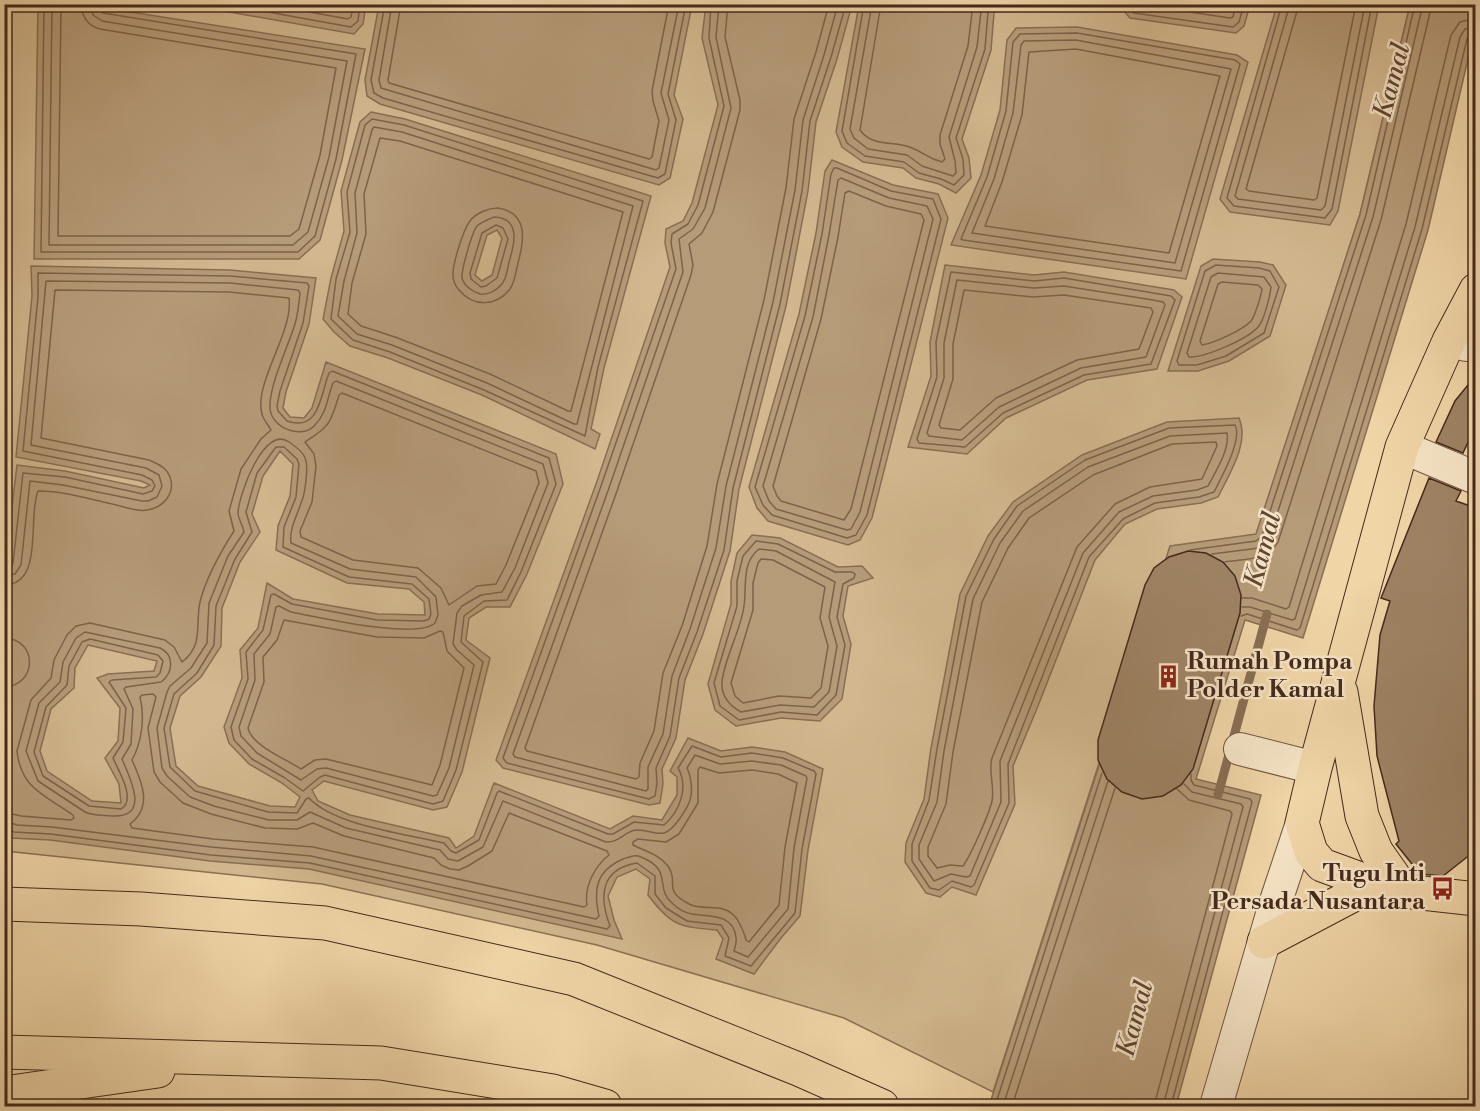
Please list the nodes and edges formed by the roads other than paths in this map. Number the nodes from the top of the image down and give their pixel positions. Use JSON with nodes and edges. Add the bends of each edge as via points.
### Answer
{"nodes":[{"id":1,"x":1476,"y":290,"type":"edge"},
{"id":2,"x":1462,"y":340,"type":"edge"},
{"id":3,"x":1402,"y":447,"type":"junction"},
{"id":4,"x":1476,"y":478,"type":"edge"},
{"id":5,"x":1339,"y":684,"type":"junction"},
{"id":6,"x":1240,"y":748,"type":"dead end"},
{"id":7,"x":1315,"y":768,"type":"junction"},
{"id":8,"x":1302,"y":823,"type":"junction"},
{"id":9,"x":1389,"y":888,"type":"junction"},
{"id":10,"x":1476,"y":899,"type":"edge"},
{"id":11,"x":4,"y":904,"type":"edge"},
{"id":12,"x":1264,"y":942,"type":"junction"},
{"id":13,"x":4,"y":1052,"type":"edge"},
{"id":14,"x":297,"y":1059,"type":"junction"},
{"id":15,"x":4,"y":1093,"type":"edge"},
{"id":16,"x":605,"y":1107,"type":"edge"},
{"id":17,"x":882,"y":1107,"type":"edge"},
{"id":18,"x":1216,"y":1107,"type":"edge"}],
"edges":[{"from":1,"to":2,"type":"main road"},
{"from":2,"to":3,"type":"main road"},
{"from":3,"to":4,"type":"street"},
{"from":3,"to":5,"type":"main road"},
{"from":5,"to":7,"type":"main road"},
{"from":5,"to":9,"type":"main road","via":[[1362,816]]},
{"from":6,"to":7,"type":"street"},
{"from":7,"to":8,"type":"main road"},
{"from":8,"to":9,"type":"main road","via":[[1311,852],[1322,865]]},
{"from":8,"to":12,"type":"street"},
{"from":9,"to":10,"type":"main road"},
{"from":9,"to":12,"type":"main road"},
{"from":11,"to":17,"type":"main road","via":[[141,909],[325,923],[574,979]]},
{"from":12,"to":18,"type":"street"},
{"from":13,"to":14,"type":"main road"},
{"from":14,"to":15,"type":"main road","via":[[176,1068]]},
{"from":14,"to":16,"type":"main road","via":[[381,1063],[553,1091]]}]}
